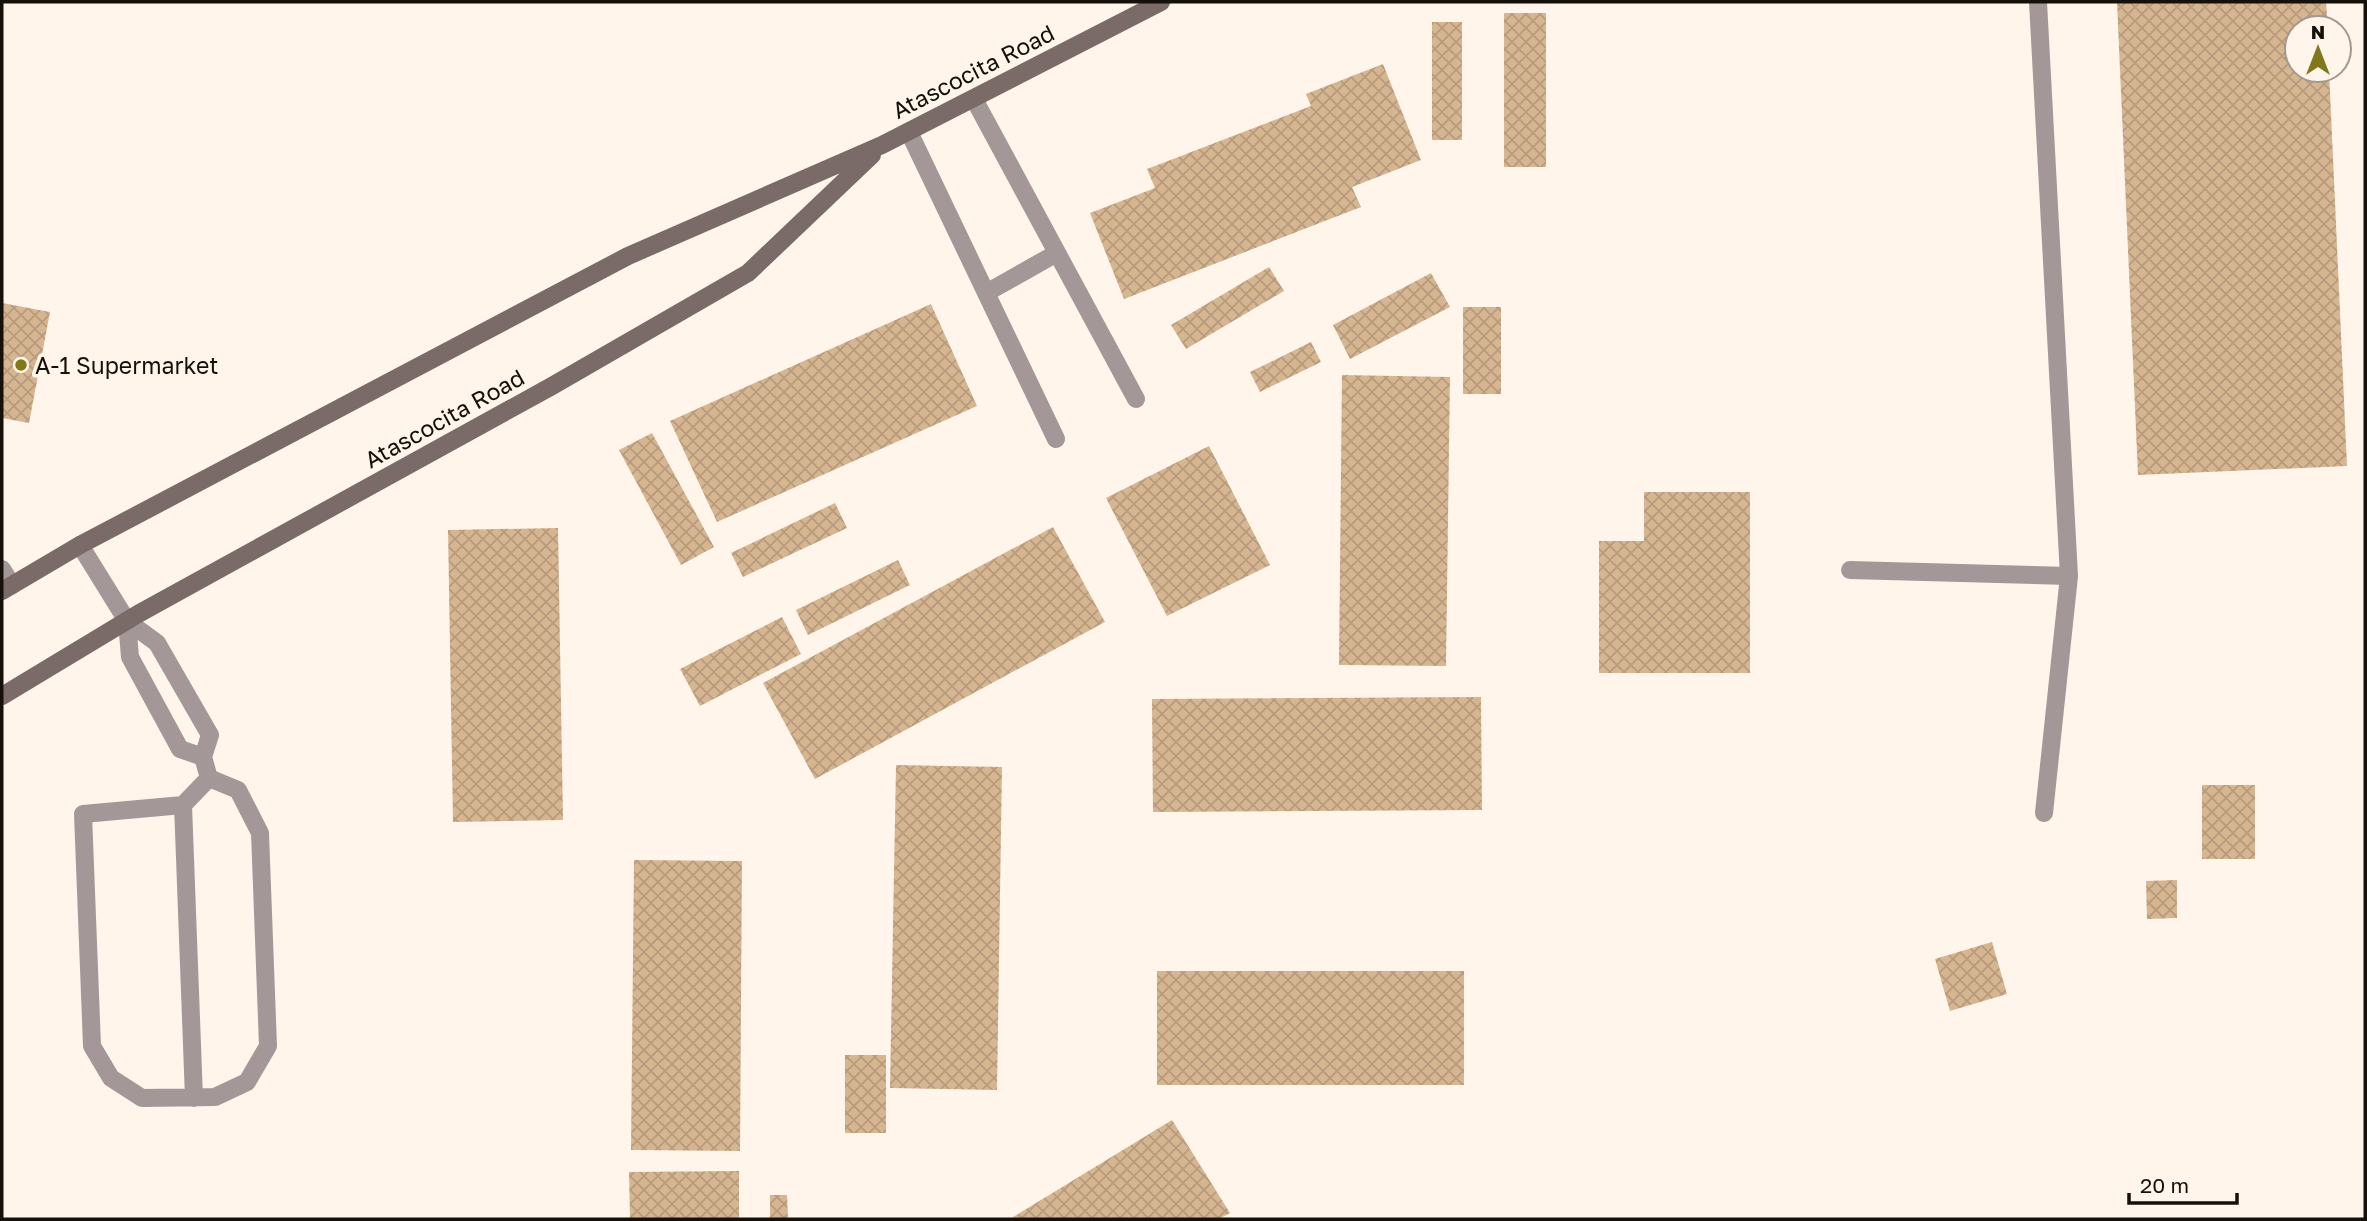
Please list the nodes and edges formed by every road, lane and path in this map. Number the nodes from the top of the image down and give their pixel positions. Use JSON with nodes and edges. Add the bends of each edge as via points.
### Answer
{"nodes":[{"id":1,"x":1161,"y":2,"type":"edge"},
{"id":2,"x":2038,"y":2,"type":"edge"},
{"id":3,"x":974,"y":99,"type":"junction"},
{"id":4,"x":909,"y":132,"type":"junction"},
{"id":5,"x":882,"y":145,"type":"junction"},
{"id":6,"x":1056,"y":253,"type":"junction"},
{"id":7,"x":986,"y":293,"type":"junction"},
{"id":8,"x":1136,"y":399,"type":"dead end"},
{"id":9,"x":1056,"y":439,"type":"dead end"},
{"id":10,"x":80,"y":545,"type":"junction"},
{"id":11,"x":2,"y":569,"type":"edge"},
{"id":12,"x":1850,"y":570,"type":"dead end"},
{"id":13,"x":2069,"y":576,"type":"junction"},
{"id":14,"x":7,"y":588,"type":"edge"},
{"id":15,"x":127,"y":621,"type":"junction"},
{"id":16,"x":2,"y":696,"type":"edge"},
{"id":17,"x":203,"y":757,"type":"junction"},
{"id":18,"x":209,"y":778,"type":"junction"},
{"id":19,"x":183,"y":805,"type":"junction"},
{"id":20,"x":2044,"y":814,"type":"dead end"},
{"id":21,"x":194,"y":1098,"type":"junction"}],
"edges":[{"from":1,"to":3,"type":"main road","name":"Atascocita Road"},
{"from":2,"to":13,"type":"lane"},
{"from":3,"to":4,"type":"main road","name":"Atascocita Road"},
{"from":3,"to":6,"type":"lane"},
{"from":4,"to":5,"type":"main road","name":"Atascocita Road"},
{"from":4,"to":7,"type":"lane"},
{"from":5,"to":10,"type":"main road","name":"Atascocita Road","via":[[628,256]]},
{"from":5,"to":15,"type":"main road","name":"Atascocita Road","via":[[747,273]]},
{"from":6,"to":7,"type":"lane"},
{"from":6,"to":8,"type":"lane"},
{"from":7,"to":9,"type":"lane"},
{"from":10,"to":14,"type":"main road","name":"Atascocita Road"},
{"from":10,"to":15,"type":"lane"},
{"from":11,"to":14,"type":"lane"},
{"from":12,"to":13,"type":"lane"},
{"from":13,"to":20,"type":"lane"},
{"from":15,"to":16,"type":"main road","name":"Atascocita Road"},
{"from":15,"to":17,"type":"lane","via":[[131,657],[180,749]]},
{"from":15,"to":17,"type":"lane","via":[[157,643],[210,735]]},
{"from":17,"to":18,"type":"lane"},
{"from":18,"to":19,"type":"lane"},
{"from":18,"to":21,"type":"lane","via":[[238,790],[260,833],[268,1046],[247,1082],[215,1097]]},
{"from":19,"to":21,"type":"lane"},
{"from":19,"to":21,"type":"lane","via":[[83,814],[92,1046],[111,1078],[142,1098]]}]}
